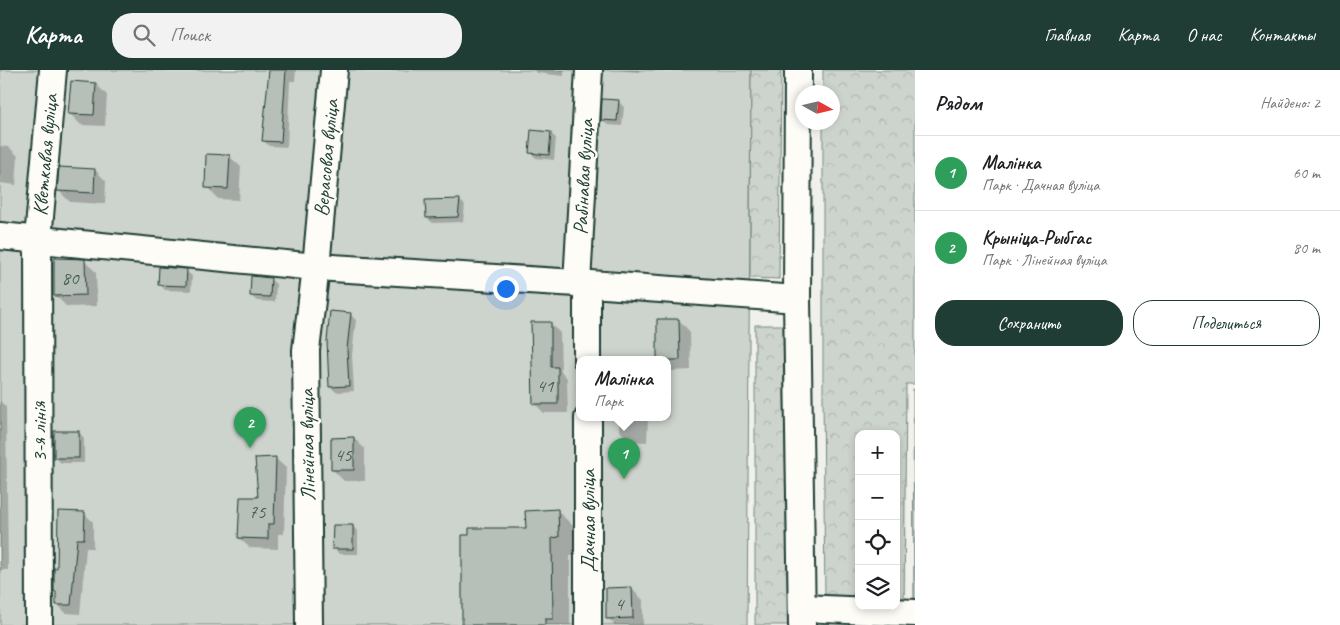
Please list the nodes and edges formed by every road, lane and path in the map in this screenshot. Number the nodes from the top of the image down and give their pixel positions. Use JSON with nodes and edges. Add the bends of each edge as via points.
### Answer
{"nodes":[{"id":1,"x":53,"y":70,"type":"edge"},
{"id":2,"x":334,"y":70,"type":"edge"},
{"id":3,"x":589,"y":70,"type":"edge"},
{"id":4,"x":798,"y":70,"type":"edge"},
{"id":5,"x":0,"y":236,"type":"edge"},
{"id":6,"x":38,"y":239,"type":"junction"},
{"id":7,"x":317,"y":256,"type":"junction"},
{"id":8,"x":582,"y":284,"type":"junction"},
{"id":9,"x":797,"y":299,"type":"junction"},
{"id":10,"x":588,"y":356,"type":"edge"},
{"id":11,"x":588,"y":421,"type":"edge"},
{"id":12,"x":915,"y":613,"type":"edge"},
{"id":13,"x":802,"y":616,"type":"edge"},
{"id":14,"x":39,"y":625,"type":"edge"},
{"id":15,"x":309,"y":625,"type":"edge"},
{"id":16,"x":588,"y":625,"type":"edge"}],
"edges":[{"from":1,"to":6,"type":"street","name":"Кветкавая вуліца"},
{"from":2,"to":7,"type":"street","name":"Верасовая вуліца"},
{"from":3,"to":8,"type":"street","name":"Рабінавая вуліца"},
{"from":4,"to":9,"type":"street"},
{"from":5,"to":6,"type":"street"},
{"from":6,"to":7,"type":"street"},
{"from":6,"to":14,"type":"street","name":"3-я лінія"},
{"from":7,"to":8,"type":"street"},
{"from":7,"to":15,"type":"street","name":"Лінейная вуліца","via":[[306,350]]},
{"from":8,"to":9,"type":"street"},
{"from":8,"to":10,"type":"street"},
{"from":9,"to":13,"type":"street"},
{"from":11,"to":16,"type":"street","name":"Дачная вуліца"},
{"from":12,"to":13,"type":"street"}]}
